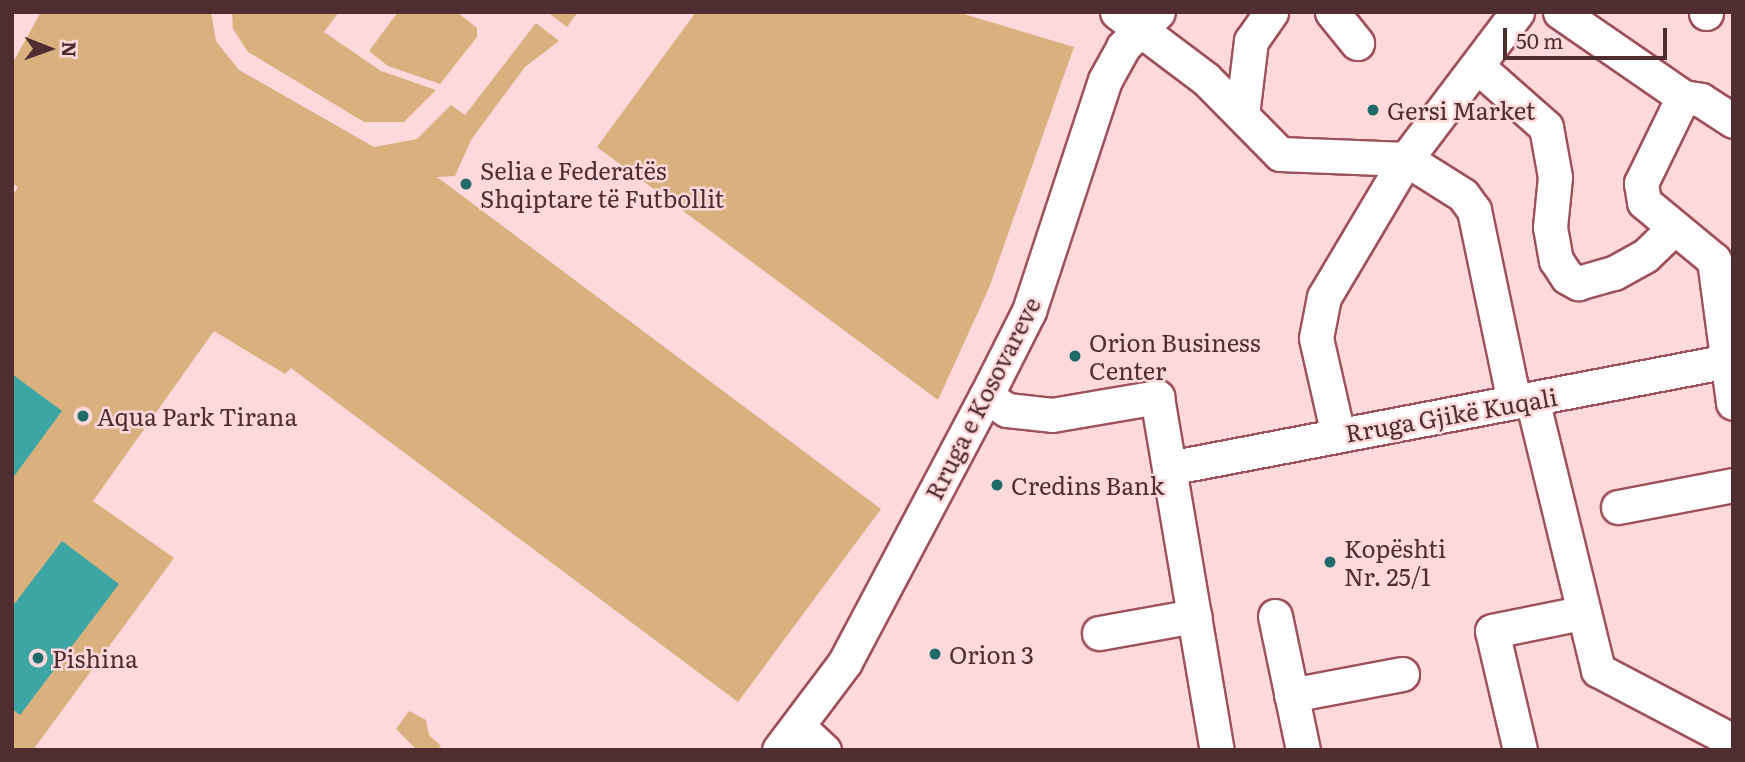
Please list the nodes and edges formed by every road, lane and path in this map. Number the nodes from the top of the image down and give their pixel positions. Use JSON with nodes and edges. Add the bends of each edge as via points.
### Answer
{"nodes":[{"id":1,"x":1271,"y":12,"type":"edge"},
{"id":2,"x":1332,"y":12,"type":"edge"},
{"id":3,"x":1517,"y":12,"type":"edge"},
{"id":4,"x":1560,"y":12,"type":"edge"},
{"id":5,"x":1139,"y":17,"type":"edge"},
{"id":6,"x":1357,"y":43,"type":"dead end"},
{"id":7,"x":1477,"y":66,"type":"junction"},
{"id":8,"x":1683,"y":97,"type":"junction"},
{"id":9,"x":1242,"y":115,"type":"junction"},
{"id":10,"x":1733,"y":121,"type":"edge"},
{"id":11,"x":1348,"y":155,"type":"junction"},
{"id":12,"x":1406,"y":159,"type":"junction"},
{"id":13,"x":1376,"y":212,"type":"junction"},
{"id":14,"x":1672,"y":229,"type":"junction"},
{"id":15,"x":1723,"y":257,"type":"edge"},
{"id":16,"x":1728,"y":361,"type":"edge"},
{"id":17,"x":986,"y":396,"type":"junction"},
{"id":18,"x":1523,"y":401,"type":"junction"},
{"id":19,"x":1733,"y":403,"type":"edge"},
{"id":20,"x":1338,"y":435,"type":"junction"},
{"id":21,"x":1169,"y":468,"type":"junction"},
{"id":22,"x":1733,"y":485,"type":"edge"},
{"id":23,"x":1618,"y":507,"type":"dead end"},
{"id":24,"x":1581,"y":613,"type":"junction"},
{"id":25,"x":1275,"y":615,"type":"dead end"},
{"id":26,"x":1194,"y":616,"type":"junction"},
{"id":27,"x":1099,"y":633,"type":"dead end"},
{"id":28,"x":1402,"y":674,"type":"dead end"},
{"id":29,"x":1291,"y":695,"type":"junction"},
{"id":30,"x":1733,"y":741,"type":"edge"},
{"id":31,"x":801,"y":743,"type":"edge"},
{"id":32,"x":1217,"y":750,"type":"edge"},
{"id":33,"x":1303,"y":750,"type":"edge"},
{"id":34,"x":1520,"y":750,"type":"edge"}],
"edges":[{"from":1,"to":9,"type":"street","via":[[1251,41]]},
{"from":2,"to":6,"type":"street"},
{"from":3,"to":7,"type":"street"},
{"from":4,"to":8,"type":"street"},
{"from":5,"to":9,"type":"street"},
{"from":5,"to":17,"type":"street","name":"Rruga e Kosovareve","via":[[1105,80],[1029,311]]},
{"from":7,"to":12,"type":"street"},
{"from":7,"to":14,"type":"street","via":[[1546,127],[1555,177],[1550,227],[1556,260],[1567,277],[1578,283],[1614,273],[1645,256]]},
{"from":8,"to":10,"type":"street","via":[[1701,100]]},
{"from":8,"to":14,"type":"street","via":[[1642,183],[1644,202]]},
{"from":9,"to":11,"type":"street","via":[[1280,154]]},
{"from":11,"to":12,"type":"street"},
{"from":11,"to":13,"type":"street"},
{"from":12,"to":13,"type":"street"},
{"from":12,"to":18,"type":"street","via":[[1463,195],[1474,211]]},
{"from":13,"to":20,"type":"street","via":[[1317,317]]},
{"from":14,"to":15,"type":"street"},
{"from":15,"to":16,"type":"street"},
{"from":16,"to":18,"type":"street","name":"Rruga Gjikë Kuqali"},
{"from":16,"to":19,"type":"street"},
{"from":17,"to":21,"type":"street","via":[[1007,410],[1052,415],[1157,397]]},
{"from":17,"to":31,"type":"street","name":"Rruga e Kosovareve"},
{"from":18,"to":20,"type":"street","name":"Rruga Gjikë Kuqali"},
{"from":18,"to":24,"type":"street"},
{"from":20,"to":21,"type":"street","name":"Rruga Gjikë Kuqali"},
{"from":21,"to":26,"type":"street"},
{"from":22,"to":23,"type":"street"},
{"from":24,"to":30,"type":"street","via":[[1598,670]]},
{"from":24,"to":34,"type":"street","via":[[1492,631]]},
{"from":25,"to":29,"type":"street"},
{"from":26,"to":27,"type":"street"},
{"from":26,"to":32,"type":"street"},
{"from":28,"to":29,"type":"street"},
{"from":29,"to":33,"type":"street"}]}
